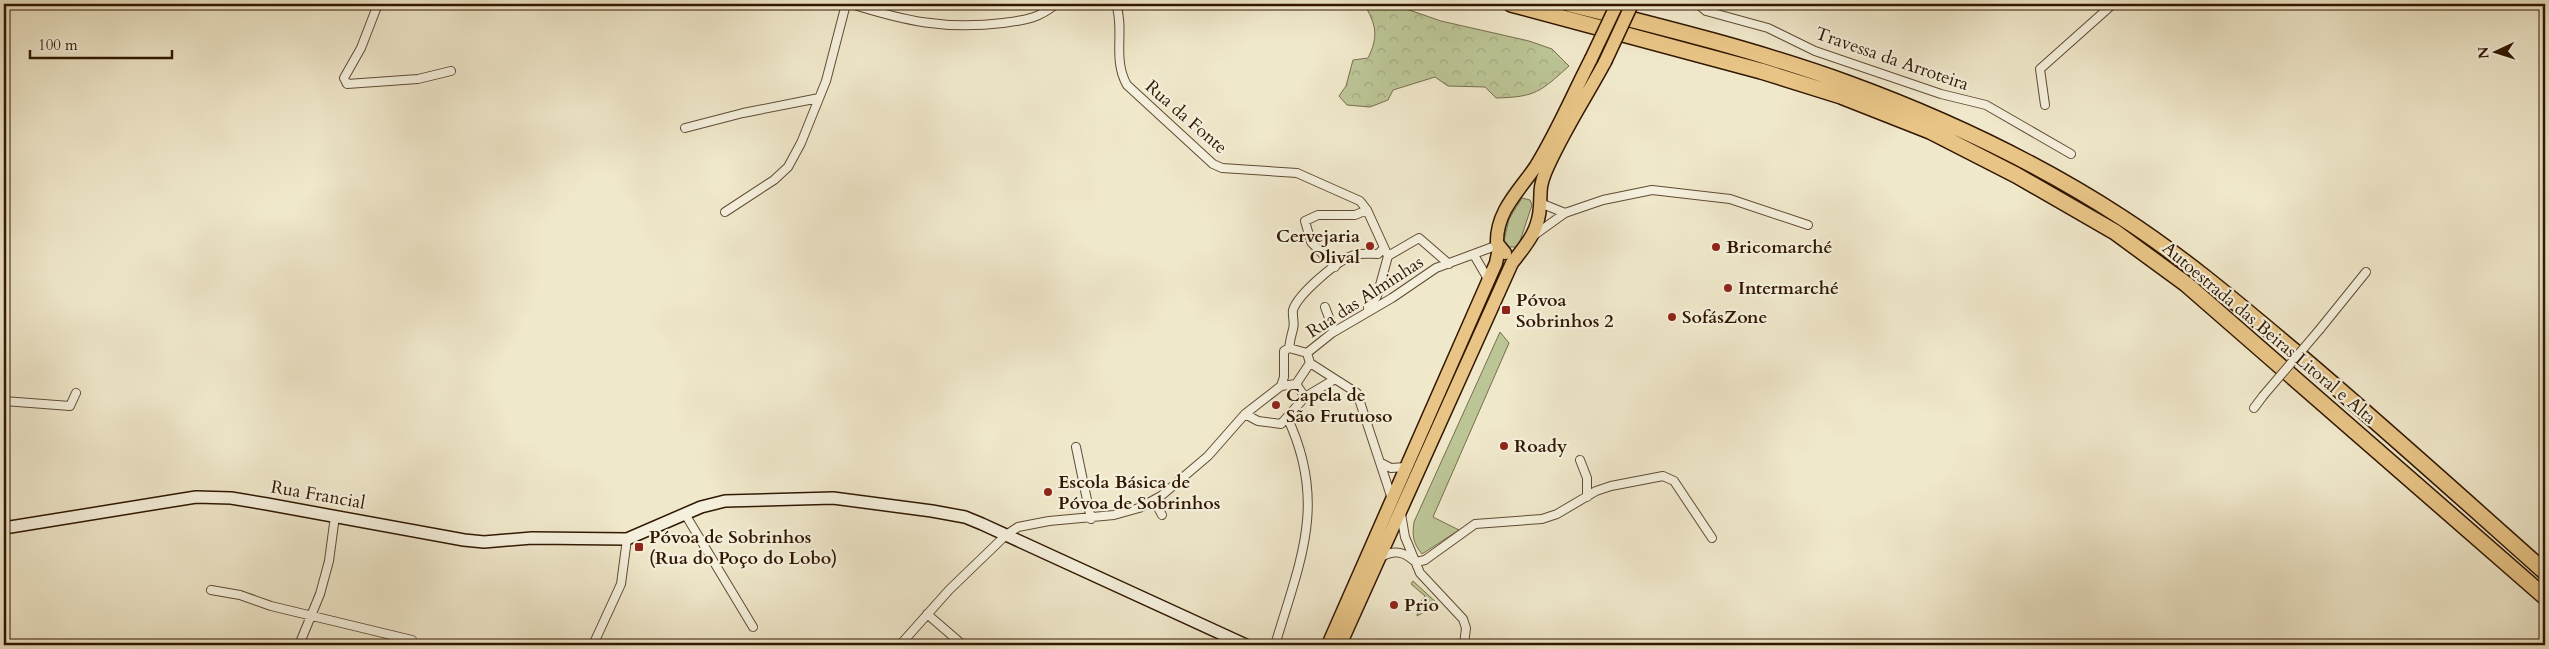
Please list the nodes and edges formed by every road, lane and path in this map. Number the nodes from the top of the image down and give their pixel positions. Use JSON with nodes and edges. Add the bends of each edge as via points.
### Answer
{"nodes":[{"id":1,"x":378,"y":4,"type":"edge"},
{"id":2,"x":846,"y":4,"type":"edge"},
{"id":3,"x":851,"y":4,"type":"edge"},
{"id":4,"x":1056,"y":4,"type":"edge"},
{"id":5,"x":1116,"y":4,"type":"edge"},
{"id":6,"x":1512,"y":4,"type":"edge"},
{"id":7,"x":1570,"y":4,"type":"edge"},
{"id":8,"x":1617,"y":4,"type":"edge"},
{"id":9,"x":1632,"y":4,"type":"edge"},
{"id":10,"x":1698,"y":4,"type":"edge"},
{"id":11,"x":2113,"y":4,"type":"edge"},
{"id":12,"x":451,"y":71,"type":"dead end"},
{"id":13,"x":819,"y":98,"type":"junction"},
{"id":14,"x":2045,"y":105,"type":"dead end"},
{"id":15,"x":686,"y":128,"type":"dead end"},
{"id":16,"x":2071,"y":154,"type":"dead end"},
{"id":17,"x":1519,"y":191,"type":"junction"},
{"id":18,"x":1539,"y":200,"type":"junction"},
{"id":19,"x":1366,"y":207,"type":"junction"},
{"id":20,"x":725,"y":212,"type":"dead end"},
{"id":21,"x":1565,"y":213,"type":"junction"},
{"id":22,"x":1808,"y":225,"type":"dead end"},
{"id":23,"x":1531,"y":237,"type":"junction"},
{"id":24,"x":1499,"y":247,"type":"junction"},
{"id":25,"x":1384,"y":248,"type":"junction"},
{"id":26,"x":1518,"y":254,"type":"junction"},
{"id":27,"x":1474,"y":255,"type":"junction"},
{"id":28,"x":1388,"y":256,"type":"junction"},
{"id":29,"x":1449,"y":264,"type":"junction"},
{"id":30,"x":1334,"y":267,"type":"junction"},
{"id":31,"x":2366,"y":272,"type":"dead end"},
{"id":32,"x":1488,"y":279,"type":"junction"},
{"id":33,"x":1325,"y":307,"type":"dead end"},
{"id":34,"x":1366,"y":312,"type":"junction"},
{"id":35,"x":1334,"y":332,"type":"junction"},
{"id":36,"x":1289,"y":348,"type":"junction"},
{"id":37,"x":1307,"y":354,"type":"junction"},
{"id":38,"x":1310,"y":363,"type":"junction"},
{"id":39,"x":1335,"y":379,"type":"junction"},
{"id":40,"x":1296,"y":384,"type":"junction"},
{"id":41,"x":1281,"y":386,"type":"junction"},
{"id":42,"x":76,"y":394,"type":"dead end"},
{"id":43,"x":1305,"y":397,"type":"junction"},
{"id":44,"x":4,"y":402,"type":"edge"},
{"id":45,"x":2254,"y":408,"type":"dead end"},
{"id":46,"x":1245,"y":414,"type":"junction"},
{"id":47,"x":1287,"y":417,"type":"junction"},
{"id":48,"x":4,"y":427,"type":"edge"},
{"id":49,"x":1076,"y":447,"type":"dead end"},
{"id":50,"x":4,"y":456,"type":"edge"},
{"id":51,"x":1580,"y":460,"type":"dead end"},
{"id":52,"x":1381,"y":463,"type":"junction"},
{"id":53,"x":1406,"y":467,"type":"junction"},
{"id":54,"x":1587,"y":497,"type":"junction"},
{"id":55,"x":1392,"y":499,"type":"junction"},
{"id":56,"x":1154,"y":500,"type":"junction"},
{"id":57,"x":1401,"y":512,"type":"junction"},
{"id":58,"x":685,"y":514,"type":"junction"},
{"id":59,"x":1162,"y":515,"type":"dead end"},
{"id":60,"x":335,"y":516,"type":"junction"},
{"id":61,"x":1091,"y":519,"type":"junction"},
{"id":62,"x":989,"y":527,"type":"junction"},
{"id":63,"x":1018,"y":527,"type":"junction"},
{"id":64,"x":4,"y":528,"type":"edge"},
{"id":65,"x":1006,"y":535,"type":"junction"},
{"id":66,"x":1712,"y":538,"type":"dead end"},
{"id":67,"x":627,"y":539,"type":"junction"},
{"id":68,"x":1018,"y":540,"type":"junction"},
{"id":69,"x":1380,"y":559,"type":"junction"},
{"id":70,"x":1416,"y":562,"type":"junction"},
{"id":71,"x":2545,"y":572,"type":"edge"},
{"id":72,"x":211,"y":590,"type":"dead end"},
{"id":73,"x":2545,"y":597,"type":"edge"},
{"id":74,"x":928,"y":614,"type":"junction"},
{"id":75,"x":310,"y":615,"type":"junction"},
{"id":76,"x":753,"y":626,"type":"dead end"},
{"id":77,"x":412,"y":640,"type":"dead end"},
{"id":78,"x":299,"y":645,"type":"edge"},
{"id":79,"x":593,"y":645,"type":"edge"},
{"id":80,"x":900,"y":645,"type":"edge"},
{"id":81,"x":963,"y":645,"type":"edge"},
{"id":82,"x":1246,"y":645,"type":"edge"},
{"id":83,"x":1275,"y":645,"type":"edge"},
{"id":84,"x":1328,"y":645,"type":"edge"},
{"id":85,"x":1340,"y":645,"type":"edge"},
{"id":86,"x":1464,"y":645,"type":"edge"}],
"edges":[{"from":1,"to":12,"type":"street","via":[[361,48],[344,78],[347,84],[418,78]]},
{"from":2,"to":13,"type":"street"},
{"from":3,"to":4,"type":"street","via":[[908,20],[966,27],[1040,16]]},
{"from":5,"to":19,"type":"street","name":"Rua da Fonte","via":[[1119,64],[1127,85],[1213,164],[1222,168],[1297,174],[1341,191]]},
{"from":6,"to":73,"type":"highway","name":"Autoestrada das Beiras Litoral e Alta","via":[[1761,71],[1841,96],[1930,131],[2016,175],[2115,232],[2186,284]]},
{"from":7,"to":71,"type":"highway","name":"Autoestrada das Beiras Litoral e Alta","via":[[1677,31],[1845,82],[1932,116],[2024,160],[2112,212],[2195,267],[2359,406]]},
{"from":8,"to":17,"type":"main road","bridge":true,"via":[[1536,165]]},
{"from":9,"to":18,"type":"main road","bridge":true,"via":[[1546,172]]},
{"from":10,"to":16,"type":"street","name":"Travessa da Arroteira","via":[[1706,11],[1768,28],[1815,51],[1940,94],[1986,105]]},
{"from":11,"to":14,"type":"street","via":[[2040,69]]},
{"from":13,"to":15,"type":"street"},
{"from":13,"to":20,"type":"street","via":[[802,143],[788,167]]},
{"from":17,"to":18,"type":"main road","via":[[1530,191]]},
{"from":17,"to":24,"type":"main road","via":[[1501,217],[1497,237]]},
{"from":18,"to":21,"type":"street"},
{"from":18,"to":23,"type":"main road"},
{"from":19,"to":25,"type":"street"},
{"from":19,"to":30,"type":"street","via":[[1355,215],[1318,214],[1305,220],[1310,242]]},
{"from":21,"to":22,"type":"street","via":[[1603,200],[1652,190],[1724,198]]},
{"from":21,"to":23,"type":"street"},
{"from":23,"to":26,"type":"main road"},
{"from":24,"to":26,"type":"main road","via":[[1508,254]]},
{"from":24,"to":27,"type":"street"},
{"from":24,"to":32,"type":"main road"},
{"from":25,"to":28,"type":"street"},
{"from":25,"to":30,"type":"street","via":[[1378,254],[1353,255]]},
{"from":26,"to":57,"type":"main road"},
{"from":27,"to":29,"type":"street","name":"Rua das Alminhas"},
{"from":27,"to":32,"type":"street"},
{"from":28,"to":29,"type":"street","via":[[1418,238]]},
{"from":28,"to":34,"type":"street","via":[[1377,296]]},
{"from":29,"to":34,"type":"street","name":"Rua das Alminhas","via":[[1436,268]]},
{"from":30,"to":36,"type":"street","via":[[1297,303],[1293,311],[1294,329]]},
{"from":31,"to":45,"type":"street","bridge":true},
{"from":32,"to":53,"type":"main road"},
{"from":33,"to":35,"type":"street"},
{"from":34,"to":35,"type":"street","name":"Rua das Alminhas"},
{"from":35,"to":37,"type":"street","name":"Rua das Alminhas"},
{"from":36,"to":37,"type":"street"},
{"from":36,"to":41,"type":"street","via":[[1284,351]]},
{"from":37,"to":38,"type":"street","name":"Rua das Alminhas"},
{"from":38,"to":39,"type":"street"},
{"from":38,"to":40,"type":"street"},
{"from":39,"to":43,"type":"street"},
{"from":39,"to":52,"type":"street","via":[[1357,393]]},
{"from":40,"to":41,"type":"street"},
{"from":40,"to":43,"type":"street"},
{"from":41,"to":46,"type":"street"},
{"from":42,"to":44,"type":"street","via":[[70,406]]},
{"from":43,"to":47,"type":"street"},
{"from":46,"to":47,"type":"street","via":[[1258,421],[1281,424]]},
{"from":46,"to":56,"type":"street","via":[[1208,456]]},
{"from":47,"to":83,"type":"street","via":[[1306,474],[1309,506],[1302,553]]},
{"from":48,"to":50,"type":"street"},
{"from":49,"to":61,"type":"street"},
{"from":51,"to":54,"type":"street","via":[[1586,478]]},
{"from":52,"to":53,"type":"street","via":[[1390,468]]},
{"from":52,"to":55,"type":"street"},
{"from":53,"to":55,"type":"main road"},
{"from":54,"to":66,"type":"street","via":[[1624,482],[1669,477]]},
{"from":54,"to":70,"type":"street","via":[[1542,519],[1475,524],[1426,560]]},
{"from":55,"to":84,"type":"main road"},
{"from":56,"to":59,"type":"street"},
{"from":56,"to":61,"type":"street","via":[[1122,513]]},
{"from":57,"to":69,"type":"main road"},
{"from":57,"to":70,"type":"street","via":[[1405,537]]},
{"from":58,"to":62,"type":"street","via":[[725,501],[833,498],[965,517]]},
{"from":58,"to":67,"type":"street"},
{"from":58,"to":76,"type":"street"},
{"from":60,"to":64,"type":"street","name":"Rua Francial","via":[[231,498],[196,497]]},
{"from":60,"to":67,"type":"street","name":"Rua Francial","via":[[484,542],[532,538]]},
{"from":60,"to":75,"type":"street","via":[[329,561]]},
{"from":61,"to":63,"type":"street","via":[[1049,521]]},
{"from":62,"to":63,"type":"street"},
{"from":62,"to":65,"type":"street"},
{"from":63,"to":65,"type":"street"},
{"from":63,"to":68,"type":"street"},
{"from":65,"to":68,"type":"street"},
{"from":65,"to":74,"type":"street"},
{"from":67,"to":79,"type":"street","via":[[621,584]]},
{"from":68,"to":82,"type":"street"},
{"from":69,"to":70,"type":"street","via":[[1396,552],[1405,553]]},
{"from":69,"to":85,"type":"main road"},
{"from":70,"to":86,"type":"street","via":[[1428,583],[1463,619],[1466,628]]},
{"from":72,"to":75,"type":"street"},
{"from":74,"to":80,"type":"street"},
{"from":74,"to":81,"type":"street"},
{"from":75,"to":77,"type":"street"},
{"from":75,"to":78,"type":"street"}]}
